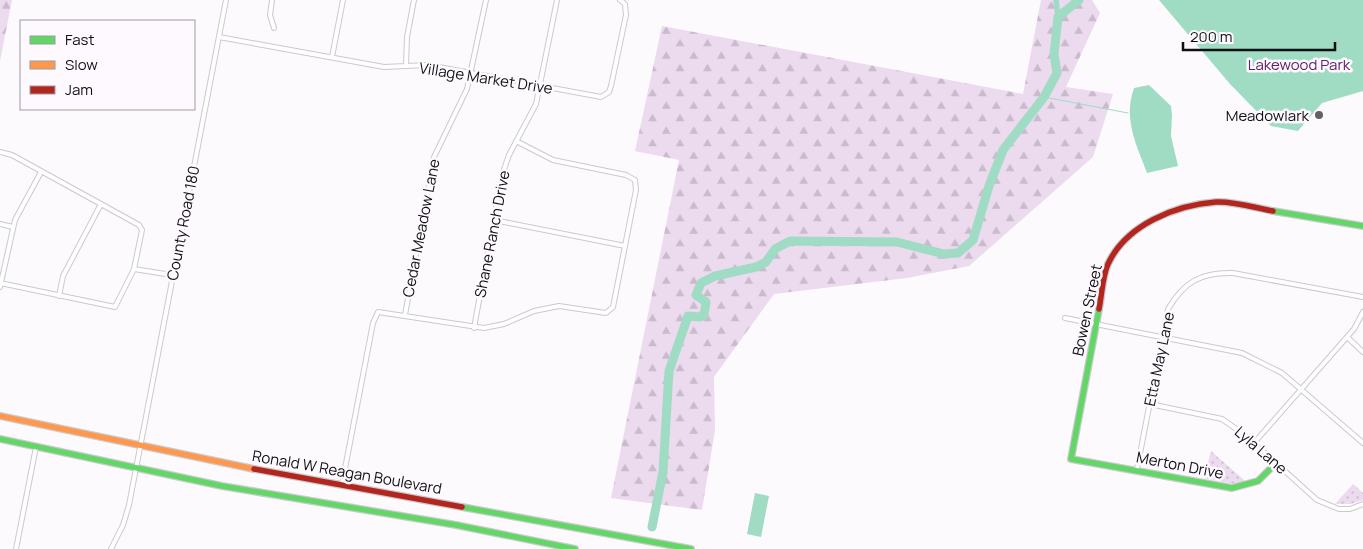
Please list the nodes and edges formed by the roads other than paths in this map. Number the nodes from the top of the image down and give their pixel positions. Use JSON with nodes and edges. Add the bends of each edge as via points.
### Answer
{"nodes":[{"id":1,"x":226,"y":0,"type":"edge"},
{"id":2,"x":272,"y":0,"type":"edge"},
{"id":3,"x":343,"y":0,"type":"edge"},
{"id":4,"x":414,"y":0,"type":"edge"},
{"id":5,"x":486,"y":0,"type":"edge"},
{"id":6,"x":557,"y":0,"type":"edge"},
{"id":7,"x":620,"y":0,"type":"edge"},
{"id":8,"x":274,"y":28,"type":"dead end"},
{"id":9,"x":219,"y":37,"type":"junction"},
{"id":10,"x":332,"y":58,"type":"junction"},
{"id":11,"x":406,"y":66,"type":"junction"},
{"id":12,"x":471,"y":73,"type":"junction"},
{"id":13,"x":540,"y":86,"type":"junction"},
{"id":14,"x":516,"y":140,"type":"junction"},
{"id":15,"x":0,"y":152,"type":"edge"},
{"id":16,"x":41,"y":172,"type":"junction"},
{"id":17,"x":101,"y":204,"type":"junction"},
{"id":18,"x":494,"y":220,"type":"junction"},
{"id":19,"x":0,"y":224,"type":"edge"},
{"id":20,"x":1363,"y":226,"type":"edge"},
{"id":21,"x":13,"y":227,"type":"junction"},
{"id":22,"x":625,"y":246,"type":"junction"},
{"id":23,"x":134,"y":269,"type":"junction"},
{"id":24,"x":172,"y":275,"type":"junction"},
{"id":25,"x":0,"y":284,"type":"edge"},
{"id":26,"x":59,"y":296,"type":"junction"},
{"id":27,"x":1363,"y":297,"type":"edge"},
{"id":28,"x":1363,"y":312,"type":"edge"},
{"id":29,"x":405,"y":315,"type":"junction"},
{"id":30,"x":1066,"y":318,"type":"dead end"},
{"id":31,"x":1095,"y":324,"type":"junction"},
{"id":32,"x":474,"y":328,"type":"junction"},
{"id":33,"x":1162,"y":337,"type":"junction"},
{"id":34,"x":1347,"y":337,"type":"junction"},
{"id":35,"x":1363,"y":352,"type":"edge"},
{"id":36,"x":1302,"y":390,"type":"junction"},
{"id":37,"x":1150,"y":404,"type":"junction"},
{"id":38,"x":0,"y":416,"type":"edge"},
{"id":39,"x":0,"y":439,"type":"edge"},
{"id":40,"x":1254,"y":443,"type":"junction"},
{"id":41,"x":1363,"y":443,"type":"edge"},
{"id":42,"x":36,"y":447,"type":"junction"},
{"id":43,"x":140,"y":447,"type":"junction"},
{"id":44,"x":1071,"y":459,"type":"joint"},
{"id":45,"x":1276,"y":463,"type":"junction"},
{"id":46,"x":136,"y":468,"type":"junction"},
{"id":47,"x":1137,"y":469,"type":"junction"},
{"id":48,"x":342,"y":484,"type":"junction"},
{"id":49,"x":1363,"y":504,"type":"edge"},
{"id":50,"x":16,"y":549,"type":"edge"},
{"id":51,"x":111,"y":549,"type":"edge"},
{"id":52,"x":575,"y":549,"type":"edge"},
{"id":53,"x":691,"y":549,"type":"edge"}],
"edges":[{"from":1,"to":9,"type":"street","name":"County Road 180"},
{"from":2,"to":8,"type":"street","via":[[270,15]]},
{"from":3,"to":10,"type":"street"},
{"from":4,"to":11,"type":"street"},
{"from":5,"to":12,"type":"street","name":"Cedar Meadow Lane"},
{"from":6,"to":13,"type":"street","name":"Shane Ranch Drive"},
{"from":7,"to":13,"type":"street","name":"Village Market Drive","via":[[625,4],[626,14],[611,86],[606,95]]},
{"from":9,"to":10,"type":"street","name":"Village Market Drive"},
{"from":9,"to":24,"type":"street","name":"County Road 180"},
{"from":10,"to":11,"type":"street","name":"Village Market Drive","via":[[384,67]]},
{"from":11,"to":12,"type":"street","name":"Village Market Drive","via":[[428,65]]},
{"from":12,"to":13,"type":"street","name":"Village Market Drive"},
{"from":12,"to":29,"type":"street","name":"Cedar Meadow Lane","via":[[462,102],[434,157]]},
{"from":13,"to":14,"type":"street","name":"Shane Ranch Drive","via":[[532,112]]},
{"from":14,"to":18,"type":"street","name":"Shane Ranch Drive","via":[[505,163]]},
{"from":14,"to":22,"type":"street","via":[[553,160],[626,175],[636,180]]},
{"from":15,"to":16,"type":"street","via":[[12,155]]},
{"from":16,"to":17,"type":"street"},
{"from":16,"to":21,"type":"street"},
{"from":17,"to":23,"type":"street","via":[[139,225],[142,230]]},
{"from":17,"to":26,"type":"street","via":[[63,276]]},
{"from":18,"to":22,"type":"street"},
{"from":18,"to":32,"type":"street","name":"Shane Ranch Drive"},
{"from":19,"to":21,"type":"street"},
{"from":20,"to":31,"type":"main road","name":"Bowen Street","via":[[1218,202],[1162,216],[1135,230],[1119,246],[1107,266]]},
{"from":21,"to":25,"type":"street"},
{"from":22,"to":32,"type":"street","via":[[611,311],[560,306],[534,311],[494,327]]},
{"from":23,"to":24,"type":"street"},
{"from":23,"to":26,"type":"street","via":[[115,307]]},
{"from":24,"to":43,"type":"street","name":"County Road 180"},
{"from":25,"to":26,"type":"street"},
{"from":27,"to":33,"type":"street","name":"Etta May Lane","via":[[1220,273],[1200,277],[1179,291],[1168,309]]},
{"from":28,"to":34,"type":"street"},
{"from":29,"to":32,"type":"street"},
{"from":29,"to":48,"type":"street","via":[[378,312],[375,316]]},
{"from":30,"to":31,"type":"street"},
{"from":31,"to":33,"type":"street"},
{"from":31,"to":44,"type":"main road","name":"Bowen Street"},
{"from":33,"to":36,"type":"street","via":[[1242,352],[1282,373]]},
{"from":33,"to":37,"type":"street","name":"Etta May Lane"},
{"from":34,"to":35,"type":"street"},
{"from":34,"to":36,"type":"street"},
{"from":36,"to":40,"type":"street"},
{"from":36,"to":41,"type":"street"},
{"from":37,"to":40,"type":"street","name":"Lyla Lane","via":[[1222,419]]},
{"from":37,"to":47,"type":"street","name":"Etta May Lane"},
{"from":38,"to":43,"type":"main road","name":"Ronald W Reagan Boulevard"},
{"from":39,"to":42,"type":"main road"},
{"from":40,"to":45,"type":"street","name":"Lyla Lane"},
{"from":42,"to":46,"type":"main road"},
{"from":42,"to":50,"type":"street"},
{"from":43,"to":46,"type":"street","name":"County Road 180"},
{"from":43,"to":48,"type":"main road","name":"Ronald W Reagan Boulevard"},
{"from":44,"to":47,"type":"main road","name":"Merton Drive"},
{"from":45,"to":47,"type":"main road","name":"Merton Drive","via":[[1258,481],[1232,488]]},
{"from":45,"to":49,"type":"street","name":"Lyla Lane","via":[[1328,506],[1350,509]]},
{"from":46,"to":51,"type":"street","name":"County Road 180","via":[[126,516]]},
{"from":46,"to":52,"type":"main road"},
{"from":48,"to":53,"type":"main road","name":"Ronald W Reagan Boulevard"}]}
